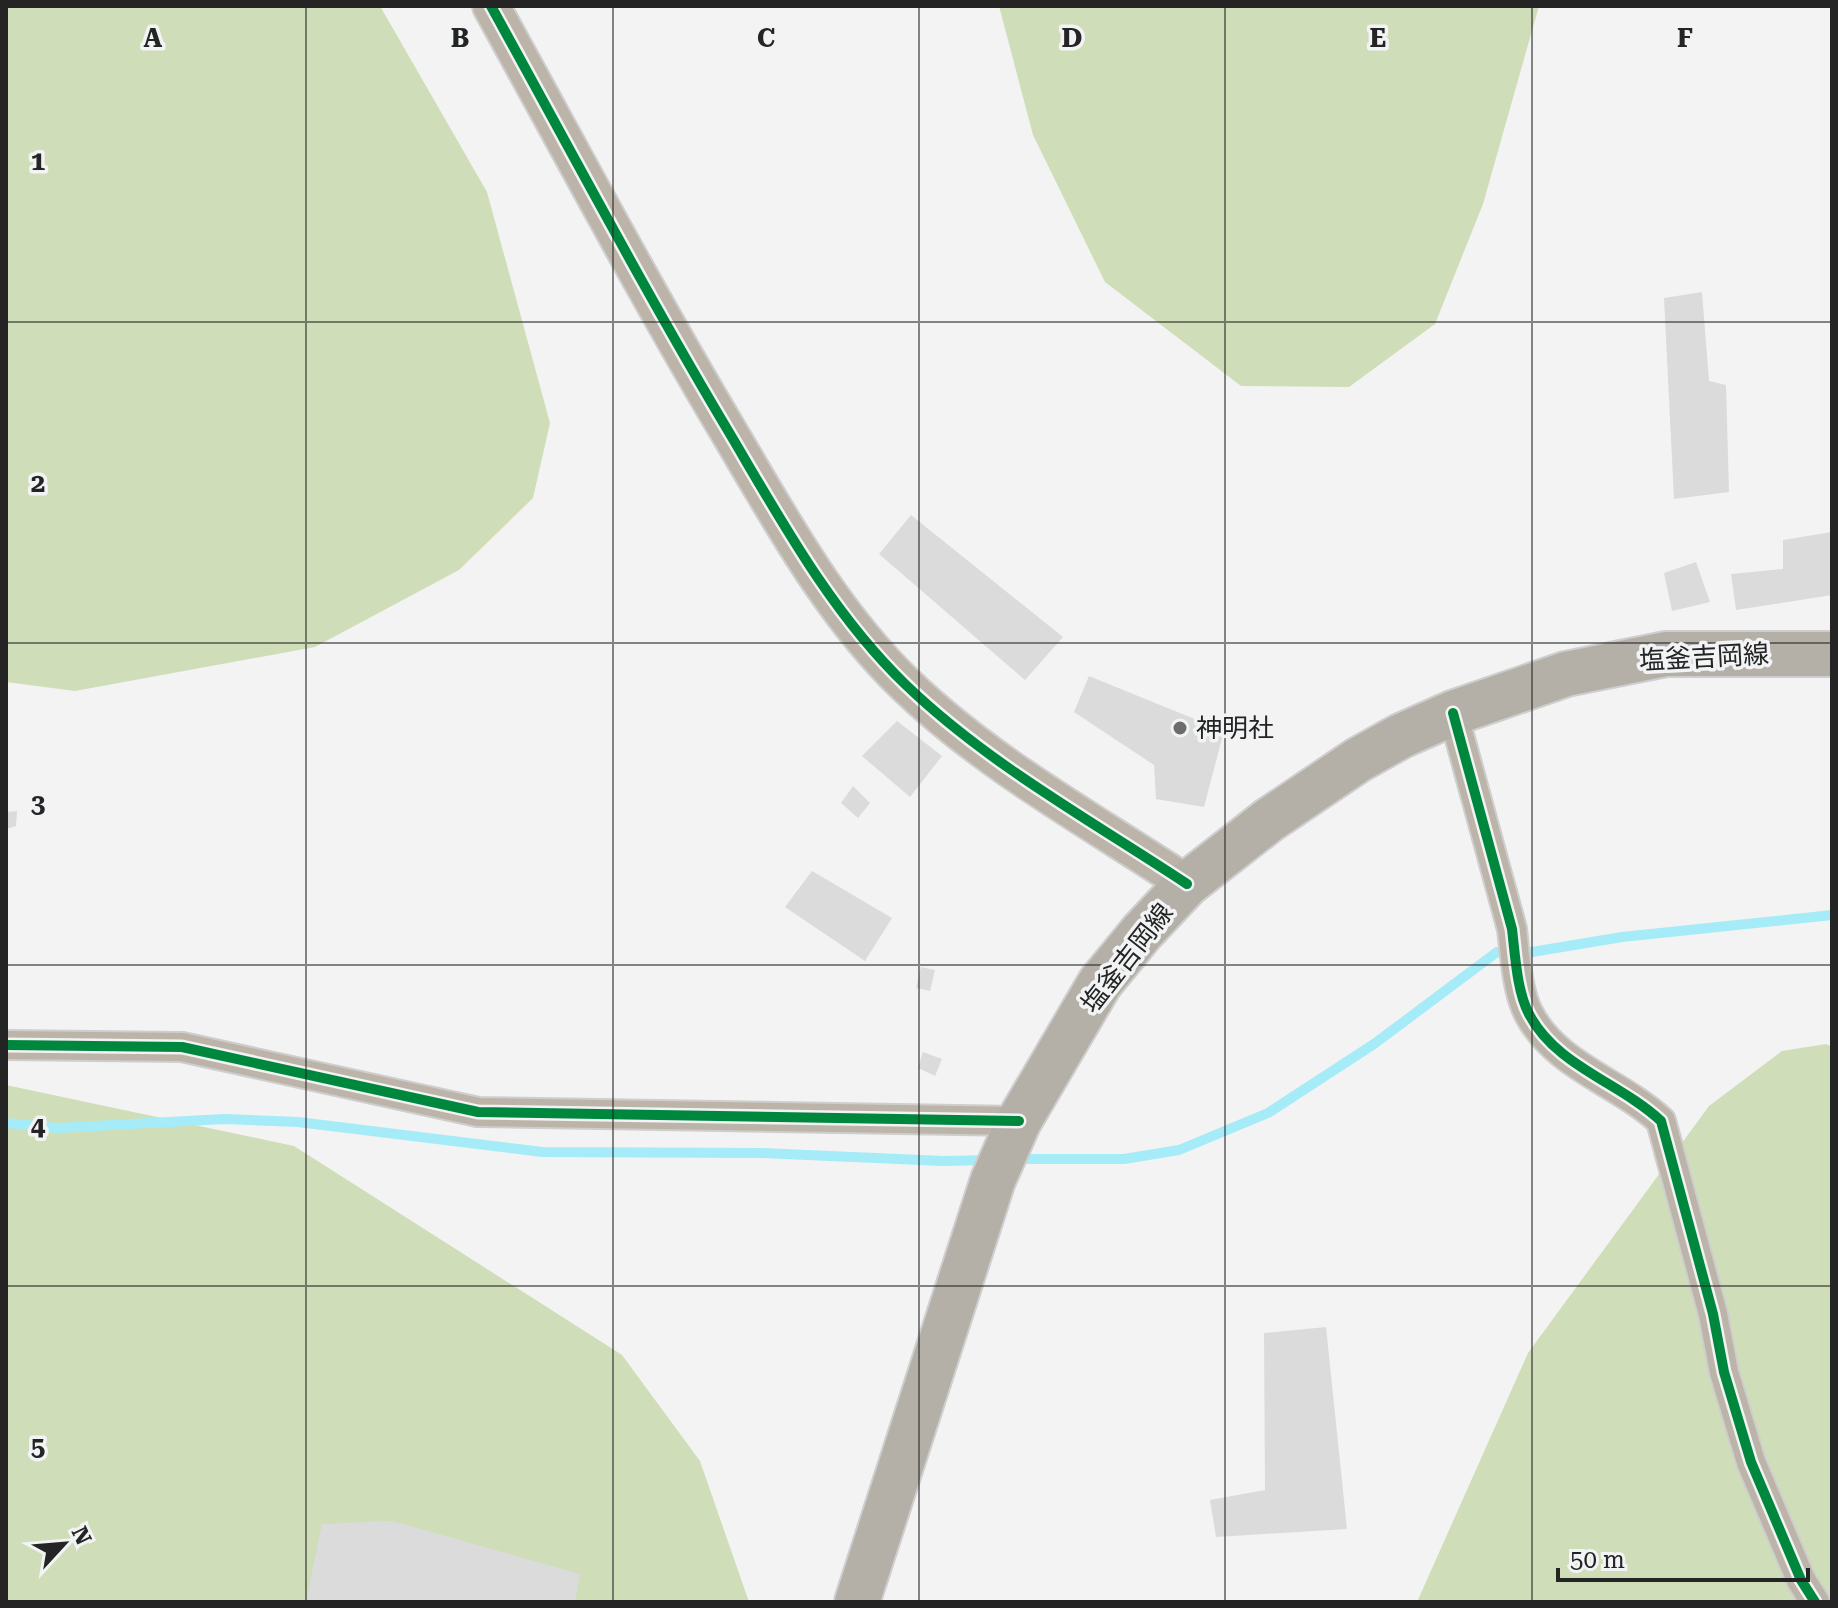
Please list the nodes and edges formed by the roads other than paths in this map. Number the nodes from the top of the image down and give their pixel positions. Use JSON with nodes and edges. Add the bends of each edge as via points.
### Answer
{"nodes":[{"id":1,"x":491,"y":6,"type":"edge"},
{"id":2,"x":1832,"y":654,"type":"edge"},
{"id":3,"x":1453,"y":713,"type":"junction"},
{"id":4,"x":1187,"y":884,"type":"junction"},
{"id":5,"x":6,"y":1045,"type":"edge"},
{"id":6,"x":1015,"y":1130,"type":"junction"},
{"id":7,"x":857,"y":1602,"type":"edge"},
{"id":8,"x":1815,"y":1602,"type":"edge"}],
"edges":[{"from":1,"to":4,"type":"street","via":[[697,378],[848,619],[905,685],[978,746]]},
{"from":2,"to":3,"type":"main road","name":"塩釜吉岡線","via":[[1641,658],[1566,674]]},
{"from":3,"to":4,"type":"main road","name":"塩釜吉岡線","via":[[1358,760]]},
{"from":3,"to":8,"type":"street","via":[[1512,929],[1527,1012],[1547,1043],[1640,1101],[1661,1121],[1751,1462]]},
{"from":4,"to":6,"type":"main road","name":"塩釜吉岡線","via":[[1100,983]]},
{"from":5,"to":6,"type":"street","via":[[182,1047],[478,1112]]},
{"from":6,"to":7,"type":"main road","name":"塩釜吉岡線","via":[[993,1180]]}]}
